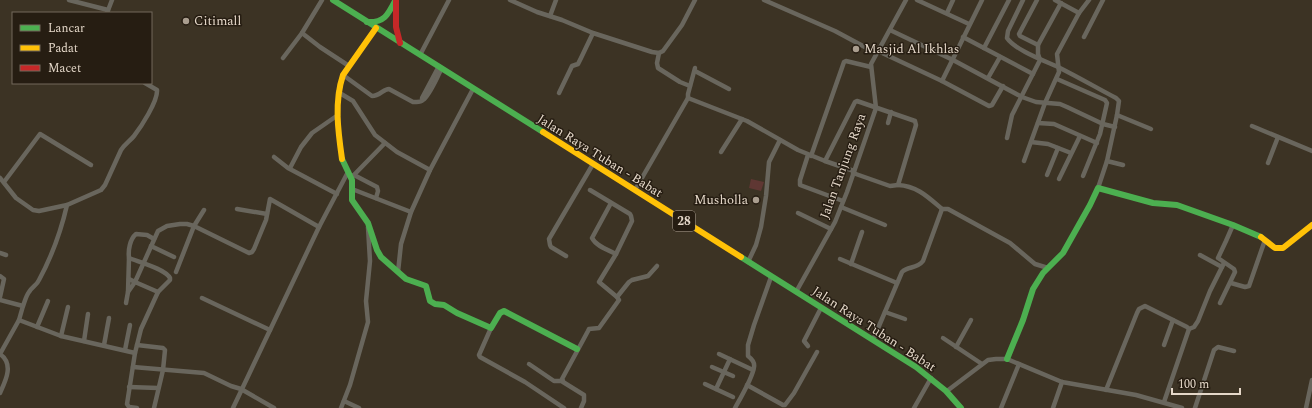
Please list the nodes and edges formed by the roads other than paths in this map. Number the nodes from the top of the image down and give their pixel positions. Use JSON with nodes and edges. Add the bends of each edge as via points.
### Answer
{"nodes":[{"id":1,"x":69,"y":0,"type":"edge"},
{"id":2,"x":112,"y":0,"type":"edge"},
{"id":3,"x":322,"y":0,"type":"edge"},
{"id":4,"x":333,"y":0,"type":"edge"},
{"id":5,"x":396,"y":0,"type":"edge"},
{"id":6,"x":449,"y":0,"type":"edge"},
{"id":7,"x":510,"y":0,"type":"edge"},
{"id":8,"x":556,"y":0,"type":"edge"},
{"id":9,"x":695,"y":0,"type":"edge"},
{"id":10,"x":764,"y":0,"type":"edge"},
{"id":11,"x":906,"y":0,"type":"edge"},
{"id":12,"x":917,"y":0,"type":"edge"},
{"id":13,"x":953,"y":0,"type":"edge"},
{"id":14,"x":982,"y":0,"type":"edge"},
{"id":15,"x":1009,"y":0,"type":"edge"},
{"id":16,"x":1023,"y":0,"type":"edge"},
{"id":17,"x":1037,"y":0,"type":"edge"},
{"id":18,"x":1055,"y":0,"type":"edge"},
{"id":19,"x":1089,"y":0,"type":"edge"},
{"id":20,"x":1103,"y":0,"type":"edge"},
{"id":21,"x":1061,"y":3,"type":"junction"},
{"id":22,"x":107,"y":11,"type":"edge"},
{"id":23,"x":1079,"y":13,"type":"junction"},
{"id":24,"x":947,"y":14,"type":"junction"},
{"id":25,"x":550,"y":16,"type":"junction"},
{"id":26,"x":366,"y":22,"type":"junction"},
{"id":27,"x":969,"y":24,"type":"junction"},
{"id":28,"x":376,"y":28,"type":"junction"},
{"id":29,"x":890,"y":30,"type":"junction"},
{"id":30,"x":302,"y":33,"type":"junction"},
{"id":31,"x":593,"y":33,"type":"junction"},
{"id":32,"x":963,"y":37,"type":"junction"},
{"id":33,"x":1084,"y":37,"type":"dead end"},
{"id":34,"x":400,"y":43,"type":"junction"},
{"id":35,"x":1038,"y":45,"type":"junction"},
{"id":36,"x":984,"y":48,"type":"junction"},
{"id":37,"x":877,"y":52,"type":"junction"},
{"id":38,"x":659,"y":53,"type":"junction"},
{"id":39,"x":420,"y":55,"type":"junction"},
{"id":40,"x":1000,"y":57,"type":"junction"},
{"id":41,"x":282,"y":58,"type":"dead end"},
{"id":42,"x":953,"y":60,"type":"junction"},
{"id":43,"x":1040,"y":60,"type":"junction"},
{"id":44,"x":349,"y":66,"type":"junction"},
{"id":45,"x":440,"y":67,"type":"junction"},
{"id":46,"x":870,"y":67,"type":"junction"},
{"id":47,"x":1059,"y":68,"type":"junction"},
{"id":48,"x":1033,"y":74,"type":"junction"},
{"id":49,"x":343,"y":75,"type":"junction"},
{"id":50,"x":988,"y":78,"type":"junction"},
{"id":51,"x":1057,"y":79,"type":"junction"},
{"id":52,"x":942,"y":81,"type":"junction"},
{"id":53,"x":147,"y":84,"type":"edge"},
{"id":54,"x":690,"y":86,"type":"junction"},
{"id":55,"x":1003,"y":86,"type":"junction"},
{"id":56,"x":473,"y":89,"type":"junction"},
{"id":57,"x":728,"y":89,"type":"dead end"},
{"id":58,"x":338,"y":92,"type":"junction"},
{"id":59,"x":559,"y":93,"type":"dead end"},
{"id":60,"x":1022,"y":97,"type":"junction"},
{"id":61,"x":688,"y":98,"type":"junction"},
{"id":62,"x":1045,"y":103,"type":"junction"},
{"id":63,"x":876,"y":108,"type":"junction"},
{"id":64,"x":891,"y":112,"type":"junction"},
{"id":65,"x":338,"y":115,"type":"junction"},
{"id":66,"x":1117,"y":115,"type":"junction"},
{"id":67,"x":742,"y":119,"type":"junction"},
{"id":68,"x":888,"y":122,"type":"dead end"},
{"id":69,"x":1038,"y":123,"type":"junction"},
{"id":70,"x":1103,"y":124,"type":"junction"},
{"id":71,"x":1252,"y":126,"type":"dead end"},
{"id":72,"x":1115,"y":127,"type":"junction"},
{"id":73,"x":1151,"y":129,"type":"dead end"},
{"id":74,"x":1080,"y":136,"type":"junction"},
{"id":75,"x":1278,"y":137,"type":"junction"},
{"id":76,"x":1007,"y":138,"type":"dead end"},
{"id":77,"x":780,"y":140,"type":"junction"},
{"id":78,"x":1031,"y":142,"type":"junction"},
{"id":79,"x":386,"y":143,"type":"junction"},
{"id":80,"x":1097,"y":143,"type":"junction"},
{"id":81,"x":1058,"y":148,"type":"junction"},
{"id":82,"x":1312,"y":150,"type":"edge"},
{"id":83,"x":721,"y":152,"type":"dead end"},
{"id":84,"x":1071,"y":153,"type":"junction"},
{"id":85,"x":810,"y":155,"type":"junction"},
{"id":86,"x":274,"y":157,"type":"dead end"},
{"id":87,"x":825,"y":161,"type":"junction"},
{"id":88,"x":1024,"y":161,"type":"dead end"},
{"id":89,"x":1107,"y":161,"type":"junction"},
{"id":90,"x":1268,"y":163,"type":"dead end"},
{"id":91,"x":593,"y":164,"type":"junction"},
{"id":92,"x":92,"y":165,"type":"dead end"},
{"id":93,"x":1123,"y":166,"type":"dead end"},
{"id":94,"x":290,"y":168,"type":"junction"},
{"id":95,"x":430,"y":170,"type":"junction"},
{"id":96,"x":854,"y":172,"type":"junction"},
{"id":97,"x":351,"y":175,"type":"junction"},
{"id":98,"x":1047,"y":175,"type":"dead end"},
{"id":99,"x":1084,"y":176,"type":"dead end"},
{"id":100,"x":0,"y":178,"type":"edge"},
{"id":101,"x":1059,"y":179,"type":"dead end"},
{"id":102,"x":4,"y":182,"type":"junction"},
{"id":103,"x":898,"y":185,"type":"junction"},
{"id":104,"x":1098,"y":188,"type":"junction"},
{"id":105,"x":352,"y":189,"type":"junction"},
{"id":106,"x":590,"y":190,"type":"dead end"},
{"id":107,"x":635,"y":190,"type":"junction"},
{"id":108,"x":337,"y":194,"type":"junction"},
{"id":109,"x":376,"y":198,"type":"junction"},
{"id":110,"x":611,"y":203,"type":"junction"},
{"id":111,"x":842,"y":204,"type":"junction"},
{"id":112,"x":68,"y":205,"type":"junction"},
{"id":113,"x":237,"y":209,"type":"dead end"},
{"id":114,"x":942,"y":209,"type":"junction"},
{"id":115,"x":204,"y":210,"type":"dead end"},
{"id":116,"x":411,"y":212,"type":"junction"},
{"id":117,"x":798,"y":213,"type":"dead end"},
{"id":118,"x":267,"y":214,"type":"junction"},
{"id":119,"x":368,"y":223,"type":"junction"},
{"id":120,"x":886,"y":225,"type":"dead end"},
{"id":121,"x":1233,"y":225,"type":"junction"},
{"id":122,"x":1312,"y":225,"type":"edge"},
{"id":123,"x":194,"y":226,"type":"junction"},
{"id":124,"x":319,"y":227,"type":"junction"},
{"id":125,"x":831,"y":229,"type":"junction"},
{"id":126,"x":862,"y":232,"type":"dead end"},
{"id":127,"x":154,"y":239,"type":"junction"},
{"id":128,"x":1265,"y":240,"type":"junction"},
{"id":129,"x":151,"y":246,"type":"junction"},
{"id":130,"x":0,"y":253,"type":"edge"},
{"id":131,"x":616,"y":254,"type":"junction"},
{"id":132,"x":6,"y":255,"type":"dead end"},
{"id":133,"x":1200,"y":255,"type":"dead end"},
{"id":134,"x":566,"y":256,"type":"dead end"},
{"id":135,"x":174,"y":257,"type":"dead end"},
{"id":136,"x":129,"y":258,"type":"junction"},
{"id":137,"x":840,"y":259,"type":"dead end"},
{"id":138,"x":748,"y":262,"type":"junction"},
{"id":139,"x":144,"y":263,"type":"junction"},
{"id":140,"x":851,"y":264,"type":"junction"},
{"id":141,"x":1223,"y":265,"type":"junction"},
{"id":142,"x":657,"y":266,"type":"dead end"},
{"id":143,"x":1048,"y":268,"type":"junction"},
{"id":144,"x":176,"y":272,"type":"dead end"},
{"id":145,"x":398,"y":272,"type":"junction"},
{"id":146,"x":0,"y":276,"type":"edge"},
{"id":147,"x":772,"y":277,"type":"junction"},
{"id":148,"x":129,"y":279,"type":"junction"},
{"id":149,"x":135,"y":282,"type":"junction"},
{"id":150,"x":897,"y":283,"type":"junction"},
{"id":151,"x":1231,"y":283,"type":"junction"},
{"id":152,"x":128,"y":292,"type":"junction"},
{"id":153,"x":158,"y":292,"type":"junction"},
{"id":154,"x":796,"y":292,"type":"junction"},
{"id":155,"x":617,"y":297,"type":"junction"},
{"id":156,"x":202,"y":298,"type":"dead end"},
{"id":157,"x":0,"y":299,"type":"edge"},
{"id":158,"x":48,"y":301,"type":"dead end"},
{"id":159,"x":126,"y":303,"type":"dead end"},
{"id":160,"x":1220,"y":303,"type":"dead end"},
{"id":161,"x":23,"y":306,"type":"junction"},
{"id":162,"x":68,"y":307,"type":"dead end"},
{"id":163,"x":821,"y":308,"type":"junction"},
{"id":164,"x":885,"y":312,"type":"junction"},
{"id":165,"x":88,"y":314,"type":"dead end"},
{"id":166,"x":109,"y":318,"type":"dead end"},
{"id":167,"x":905,"y":319,"type":"dead end"},
{"id":168,"x":19,"y":320,"type":"junction"},
{"id":169,"x":971,"y":320,"type":"dead end"},
{"id":170,"x":1173,"y":320,"type":"junction"},
{"id":171,"x":130,"y":325,"type":"dead end"},
{"id":172,"x":37,"y":327,"type":"junction"},
{"id":173,"x":491,"y":328,"type":"junction"},
{"id":174,"x":1189,"y":329,"type":"junction"},
{"id":175,"x":270,"y":330,"type":"junction"},
{"id":176,"x":61,"y":336,"type":"junction"},
{"id":177,"x":943,"y":338,"type":"dead end"},
{"id":178,"x":873,"y":340,"type":"junction"},
{"id":179,"x":84,"y":341,"type":"junction"},
{"id":180,"x":104,"y":345,"type":"junction"},
{"id":181,"x":137,"y":345,"type":"junction"},
{"id":182,"x":1164,"y":345,"type":"dead end"},
{"id":183,"x":808,"y":346,"type":"dead end"},
{"id":184,"x":956,"y":347,"type":"junction"},
{"id":185,"x":577,"y":349,"type":"junction"},
{"id":186,"x":126,"y":350,"type":"junction"},
{"id":187,"x":1234,"y":351,"type":"dead end"},
{"id":188,"x":817,"y":352,"type":"dead end"},
{"id":189,"x":135,"y":353,"type":"junction"},
{"id":190,"x":0,"y":354,"type":"edge"},
{"id":191,"x":719,"y":354,"type":"dead end"},
{"id":192,"x":748,"y":356,"type":"junction"},
{"id":193,"x":730,"y":359,"type":"junction"},
{"id":194,"x":1007,"y":359,"type":"junction"},
{"id":195,"x":529,"y":364,"type":"dead end"},
{"id":196,"x":982,"y":364,"type":"junction"},
{"id":197,"x":1019,"y":364,"type":"junction"},
{"id":198,"x":744,"y":365,"type":"junction"},
{"id":199,"x":133,"y":367,"type":"junction"},
{"id":200,"x":712,"y":367,"type":"dead end"},
{"id":201,"x":162,"y":370,"type":"junction"},
{"id":202,"x":753,"y":370,"type":"junction"},
{"id":203,"x":724,"y":372,"type":"junction"},
{"id":204,"x":733,"y":376,"type":"dead end"},
{"id":205,"x":931,"y":378,"type":"junction"},
{"id":206,"x":1312,"y":380,"type":"edge"},
{"id":207,"x":563,"y":381,"type":"junction"},
{"id":208,"x":1062,"y":382,"type":"junction"},
{"id":209,"x":705,"y":384,"type":"dead end"},
{"id":210,"x":747,"y":385,"type":"junction"},
{"id":211,"x":129,"y":387,"type":"junction"},
{"id":212,"x":158,"y":388,"type":"junction"},
{"id":213,"x":242,"y":389,"type":"junction"},
{"id":214,"x":716,"y":389,"type":"junction"},
{"id":215,"x":1106,"y":390,"type":"junction"},
{"id":216,"x":947,"y":391,"type":"junction"},
{"id":217,"x":0,"y":393,"type":"edge"},
{"id":218,"x":733,"y":397,"type":"dead end"},
{"id":219,"x":344,"y":401,"type":"junction"},
{"id":220,"x":1164,"y":402,"type":"junction"},
{"id":221,"x":137,"y":408,"type":"edge"},
{"id":222,"x":154,"y":408,"type":"edge"},
{"id":223,"x":233,"y":408,"type":"edge"},
{"id":224,"x":274,"y":408,"type":"edge"},
{"id":225,"x":341,"y":408,"type":"edge"},
{"id":226,"x":360,"y":408,"type":"edge"},
{"id":227,"x":564,"y":408,"type":"edge"},
{"id":228,"x":580,"y":408,"type":"edge"},
{"id":229,"x":734,"y":408,"type":"edge"},
{"id":230,"x":914,"y":408,"type":"edge"},
{"id":231,"x":961,"y":408,"type":"edge"},
{"id":232,"x":1001,"y":408,"type":"edge"},
{"id":233,"x":1053,"y":408,"type":"edge"},
{"id":234,"x":1181,"y":408,"type":"edge"},
{"id":235,"x":1195,"y":408,"type":"edge"},
{"id":236,"x":1306,"y":408,"type":"edge"}],
"edges":[{"from":1,"to":22,"type":"street"},
{"from":2,"to":22,"type":"street"},
{"from":3,"to":30,"type":"street"},
{"from":4,"to":26,"type":"main road","number":"28"},
{"from":5,"to":26,"type":"main road","via":[[384,19]]},
{"from":5,"to":34,"type":"main road","via":[[395,18]]},
{"from":6,"to":39,"type":"street"},
{"from":7,"to":25,"type":"street"},
{"from":8,"to":25,"type":"street"},
{"from":9,"to":38,"type":"street","via":[[682,25]]},
{"from":10,"to":37,"type":"street"},
{"from":11,"to":29,"type":"street"},
{"from":12,"to":24,"type":"street"},
{"from":13,"to":24,"type":"street"},
{"from":14,"to":27,"type":"street"},
{"from":15,"to":36,"type":"street"},
{"from":16,"to":43,"type":"street","via":[[1007,38],[1013,45]]},
{"from":17,"to":35,"type":"street","via":[[1019,34]]},
{"from":18,"to":21,"type":"street"},
{"from":19,"to":23,"type":"street"},
{"from":20,"to":33,"type":"street"},
{"from":21,"to":23,"type":"street"},
{"from":21,"to":35,"type":"street"},
{"from":23,"to":47,"type":"street","via":[[1056,54]]},
{"from":24,"to":27,"type":"street"},
{"from":25,"to":31,"type":"street"},
{"from":26,"to":28,"type":"main road","number":"28"},
{"from":27,"to":32,"type":"street"},
{"from":28,"to":34,"type":"main road","name":"Jalan Raya Tuban - Babat","number":"28"},
{"from":28,"to":44,"type":"main road"},
{"from":29,"to":37,"type":"street"},
{"from":29,"to":42,"type":"street"},
{"from":30,"to":41,"type":"street"},
{"from":30,"to":44,"type":"street"},
{"from":31,"to":38,"type":"street"},
{"from":31,"to":59,"type":"street","via":[[578,64],[572,66]]},
{"from":32,"to":36,"type":"street"},
{"from":32,"to":42,"type":"street"},
{"from":34,"to":39,"type":"main road","name":"Jalan Raya Tuban - Babat","number":"28"},
{"from":35,"to":43,"type":"street"},
{"from":36,"to":40,"type":"street"},
{"from":37,"to":46,"type":"street"},
{"from":37,"to":52,"type":"street"},
{"from":38,"to":54,"type":"street","via":[[658,68]]},
{"from":39,"to":45,"type":"main road","name":"Jalan Raya Tuban - Babat","number":"28"},
{"from":40,"to":48,"type":"street"},
{"from":40,"to":50,"type":"street"},
{"from":42,"to":50,"type":"street"},
{"from":42,"to":52,"type":"street"},
{"from":43,"to":47,"type":"street"},
{"from":43,"to":48,"type":"street"},
{"from":44,"to":49,"type":"main road"},
{"from":45,"to":49,"type":"street","via":[[421,102],[413,102],[389,89],[372,96]]},
{"from":45,"to":56,"type":"main road","name":"Jalan Raya Tuban - Babat","number":"28"},
{"from":46,"to":63,"type":"street","name":"Jalan Tanjung Raya"},
{"from":46,"to":85,"type":"street","via":[[844,62]]},
{"from":47,"to":51,"type":"street"},
{"from":47,"to":66,"type":"street","via":[[1116,98],[1120,103]]},
{"from":48,"to":60,"type":"street"},
{"from":49,"to":58,"type":"main road"},
{"from":50,"to":55,"type":"street"},
{"from":51,"to":62,"type":"street"},
{"from":51,"to":70,"type":"street","via":[[1107,101]]},
{"from":52,"to":55,"type":"street","via":[[989,106]]},
{"from":53,"to":112,"type":"street","via":[[157,90],[157,95],[141,126],[121,150],[105,185],[95,194]]},
{"from":54,"to":57,"type":"street","via":[[695,69]]},
{"from":54,"to":61,"type":"street"},
{"from":55,"to":60,"type":"street"},
{"from":56,"to":91,"type":"main road","name":"Jalan Raya Tuban - Babat","number":"28"},
{"from":56,"to":95,"type":"street"},
{"from":58,"to":65,"type":"main road"},
{"from":58,"to":79,"type":"street","via":[[353,101],[376,135]]},
{"from":60,"to":62,"type":"street"},
{"from":60,"to":76,"type":"street","via":[[1012,117]]},
{"from":61,"to":67,"type":"street"},
{"from":61,"to":107,"type":"street"},
{"from":62,"to":69,"type":"street"},
{"from":62,"to":70,"type":"street","via":[[1060,104]]},
{"from":63,"to":64,"type":"street"},
{"from":63,"to":87,"type":"street","via":[[859,100],[855,102]]},
{"from":63,"to":96,"type":"street","name":"Jalan Tanjung Raya"},
{"from":64,"to":68,"type":"street"},
{"from":64,"to":103,"type":"street","via":[[916,123]]},
{"from":65,"to":94,"type":"street","via":[[312,133]]},
{"from":65,"to":97,"type":"main road","via":[[342,159]]},
{"from":66,"to":72,"type":"street"},
{"from":66,"to":73,"type":"street"},
{"from":67,"to":77,"type":"street"},
{"from":67,"to":83,"type":"street"},
{"from":69,"to":74,"type":"street","via":[[1054,124]]},
{"from":69,"to":78,"type":"street"},
{"from":70,"to":72,"type":"street"},
{"from":70,"to":80,"type":"street"},
{"from":71,"to":75,"type":"street"},
{"from":72,"to":89,"type":"street"},
{"from":74,"to":80,"type":"street"},
{"from":74,"to":84,"type":"street"},
{"from":75,"to":82,"type":"street"},
{"from":75,"to":90,"type":"street"},
{"from":77,"to":85,"type":"street"},
{"from":77,"to":138,"type":"street","via":[[769,162],[761,227]]},
{"from":78,"to":81,"type":"street"},
{"from":78,"to":88,"type":"street"},
{"from":79,"to":95,"type":"street"},
{"from":79,"to":97,"type":"street"},
{"from":80,"to":99,"type":"street"},
{"from":81,"to":84,"type":"street"},
{"from":81,"to":98,"type":"street"},
{"from":84,"to":101,"type":"street"},
{"from":85,"to":87,"type":"street"},
{"from":85,"to":111,"type":"street","via":[[800,185]]},
{"from":86,"to":94,"type":"street"},
{"from":87,"to":96,"type":"street"},
{"from":89,"to":93,"type":"street"},
{"from":89,"to":104,"type":"street"},
{"from":91,"to":107,"type":"main road","name":"Jalan Raya Tuban - Babat","number":"28"},
{"from":91,"to":134,"type":"street","via":[[549,240],[551,247]]},
{"from":92,"to":102,"type":"street","via":[[40,134]]},
{"from":94,"to":108,"type":"street"},
{"from":95,"to":116,"type":"street"},
{"from":96,"to":103,"type":"street","via":[[890,186]]},
{"from":96,"to":111,"type":"street","name":"Jalan Tanjung Raya"},
{"from":97,"to":105,"type":"main road"},
{"from":97,"to":108,"type":"street"},
{"from":97,"to":109,"type":"street","via":[[377,187]]},
{"from":100,"to":102,"type":"street"},
{"from":102,"to":112,"type":"street","via":[[16,198],[36,211]]},
{"from":103,"to":114,"type":"street","via":[[922,191]]},
{"from":104,"to":121,"type":"main road","via":[[1153,203],[1177,205]]},
{"from":104,"to":143,"type":"main road","via":[[1063,253]]},
{"from":105,"to":109,"type":"street"},
{"from":105,"to":119,"type":"main road","via":[[352,200]]},
{"from":106,"to":110,"type":"street"},
{"from":107,"to":138,"type":"main road","name":"Jalan Raya Tuban - Babat","number":"28"},
{"from":108,"to":124,"type":"street"},
{"from":109,"to":116,"type":"street"},
{"from":110,"to":131,"type":"street","via":[[630,214],[632,218]]},
{"from":110,"to":131,"type":"street","via":[[592,238]]},
{"from":111,"to":120,"type":"street"},
{"from":111,"to":125,"type":"street","name":"Jalan Tanjung Raya"},
{"from":112,"to":161,"type":"street","via":[[50,257]]},
{"from":113,"to":118,"type":"street"},
{"from":114,"to":143,"type":"street","via":[[948,209],[1001,238],[1035,264]]},
{"from":114,"to":150,"type":"street","via":[[923,261],[904,270]]},
{"from":115,"to":123,"type":"street"},
{"from":116,"to":145,"type":"street","via":[[401,244]]},
{"from":117,"to":125,"type":"street"},
{"from":118,"to":123,"type":"street","via":[[256,245],[249,253]]},
{"from":118,"to":124,"type":"street","via":[[270,199]]},
{"from":119,"to":145,"type":"main road","via":[[379,254]]},
{"from":119,"to":219,"type":"street","via":[[368,322]]},
{"from":121,"to":128,"type":"main road"},
{"from":121,"to":141,"type":"street","via":[[1218,257]]},
{"from":122,"to":128,"type":"main road","via":[[1283,248],[1273,248]]},
{"from":123,"to":127,"type":"street","via":[[167,226],[158,231]]},
{"from":123,"to":144,"type":"street"},
{"from":124,"to":175,"type":"street"},
{"from":125,"to":154,"type":"street","name":"Jalan Tanjung Raya"},
{"from":126,"to":140,"type":"street"},
{"from":127,"to":129,"type":"street"},
{"from":127,"to":136,"type":"street","via":[[140,234],[134,235]]},
{"from":128,"to":151,"type":"street","via":[[1249,286]]},
{"from":129,"to":135,"type":"street"},
{"from":129,"to":139,"type":"street"},
{"from":130,"to":132,"type":"street"},
{"from":131,"to":155,"type":"street","via":[[599,282]]},
{"from":133,"to":141,"type":"street"},
{"from":136,"to":139,"type":"street"},
{"from":136,"to":148,"type":"street"},
{"from":137,"to":140,"type":"street"},
{"from":138,"to":147,"type":"main road","name":"Jalan Raya Tuban - Babat","number":"28"},
{"from":139,"to":149,"type":"street"},
{"from":139,"to":153,"type":"street","via":[[170,276],[170,280]]},
{"from":140,"to":150,"type":"street"},
{"from":141,"to":151,"type":"street","via":[[1235,270]]},
{"from":141,"to":174,"type":"street","via":[[1198,321]]},
{"from":142,"to":155,"type":"street","via":[[648,276],[629,282]]},
{"from":143,"to":194,"type":"main road","via":[[1033,289]]},
{"from":145,"to":173,"type":"main road","via":[[406,279],[426,286],[430,301],[444,305]]},
{"from":146,"to":157,"type":"street","via":[[4,280]]},
{"from":147,"to":154,"type":"main road","name":"Jalan Raya Tuban - Babat","number":"28"},
{"from":147,"to":192,"type":"street","via":[[748,345]]},
{"from":148,"to":149,"type":"street"},
{"from":148,"to":152,"type":"street"},
{"from":149,"to":152,"type":"street"},
{"from":149,"to":153,"type":"street"},
{"from":150,"to":164,"type":"street"},
{"from":151,"to":160,"type":"street"},
{"from":152,"to":159,"type":"street"},
{"from":153,"to":181,"type":"street","via":[[141,329]]},
{"from":154,"to":163,"type":"main road","name":"Jalan Raya Tuban - Babat","number":"28"},
{"from":155,"to":185,"type":"street","via":[[617,304],[600,327],[589,330]]},
{"from":156,"to":175,"type":"street"},
{"from":157,"to":161,"type":"street"},
{"from":158,"to":172,"type":"street"},
{"from":161,"to":168,"type":"street"},
{"from":162,"to":176,"type":"street"},
{"from":163,"to":178,"type":"main road","name":"Jalan Raya Tuban - Babat","number":"28"},
{"from":163,"to":183,"type":"street","via":[[804,341]]},
{"from":164,"to":167,"type":"street"},
{"from":164,"to":178,"type":"street"},
{"from":165,"to":179,"type":"street"},
{"from":166,"to":180,"type":"street"},
{"from":168,"to":172,"type":"street"},
{"from":168,"to":190,"type":"street"},
{"from":169,"to":184,"type":"street"},
{"from":170,"to":174,"type":"street"},
{"from":170,"to":182,"type":"street"},
{"from":170,"to":215,"type":"street","via":[[1148,307],[1139,309]]},
{"from":171,"to":186,"type":"street"},
{"from":172,"to":176,"type":"street"},
{"from":173,"to":185,"type":"main road","via":[[504,311]]},
{"from":173,"to":227,"type":"street","via":[[480,357]]},
{"from":174,"to":220,"type":"street"},
{"from":175,"to":213,"type":"street"},
{"from":176,"to":179,"type":"street"},
{"from":177,"to":184,"type":"street"},
{"from":178,"to":205,"type":"main road","name":"Jalan Raya Tuban - Babat","number":"28"},
{"from":179,"to":180,"type":"street"},
{"from":180,"to":186,"type":"street"},
{"from":181,"to":189,"type":"street"},
{"from":181,"to":201,"type":"street","via":[[163,348],[165,353]]},
{"from":184,"to":196,"type":"street"},
{"from":185,"to":207,"type":"street"},
{"from":186,"to":189,"type":"street"},
{"from":187,"to":235,"type":"street","via":[[1218,347],[1214,350]]},
{"from":188,"to":210,"type":"street","via":[[794,394],[785,405]]},
{"from":189,"to":199,"type":"street"},
{"from":190,"to":217,"type":"street","via":[[8,363],[8,371]]},
{"from":191,"to":193,"type":"street"},
{"from":192,"to":198,"type":"street"},
{"from":192,"to":202,"type":"street","via":[[754,361]]},
{"from":193,"to":198,"type":"street"},
{"from":193,"to":203,"type":"street"},
{"from":194,"to":196,"type":"street","via":[[988,360]]},
{"from":194,"to":197,"type":"street"},
{"from":195,"to":207,"type":"street","via":[[554,381]]},
{"from":196,"to":216,"type":"street"},
{"from":197,"to":208,"type":"street"},
{"from":197,"to":232,"type":"street"},
{"from":198,"to":202,"type":"street"},
{"from":199,"to":201,"type":"street"},
{"from":199,"to":211,"type":"street"},
{"from":200,"to":203,"type":"street"},
{"from":201,"to":212,"type":"street"},
{"from":201,"to":213,"type":"street","via":[[202,373]]},
{"from":202,"to":210,"type":"street"},
{"from":203,"to":204,"type":"street"},
{"from":203,"to":214,"type":"street"},
{"from":205,"to":216,"type":"main road","name":"Jalan Raya Tuban - Babat","number":"28"},
{"from":205,"to":230,"type":"street"},
{"from":206,"to":236,"type":"street"},
{"from":207,"to":228,"type":"street","via":[[584,395]]},
{"from":208,"to":215,"type":"street"},
{"from":208,"to":233,"type":"street"},
{"from":209,"to":214,"type":"street"},
{"from":210,"to":229,"type":"street"},
{"from":211,"to":212,"type":"street"},
{"from":211,"to":221,"type":"street","via":[[126,404]]},
{"from":212,"to":222,"type":"street"},
{"from":213,"to":223,"type":"street"},
{"from":213,"to":224,"type":"street"},
{"from":214,"to":218,"type":"street"},
{"from":215,"to":220,"type":"street"},
{"from":216,"to":231,"type":"main road","name":"Jalan Raya Tuban - Babat","number":"28"},
{"from":219,"to":225,"type":"street"},
{"from":219,"to":226,"type":"street"},
{"from":220,"to":234,"type":"street"}]}
